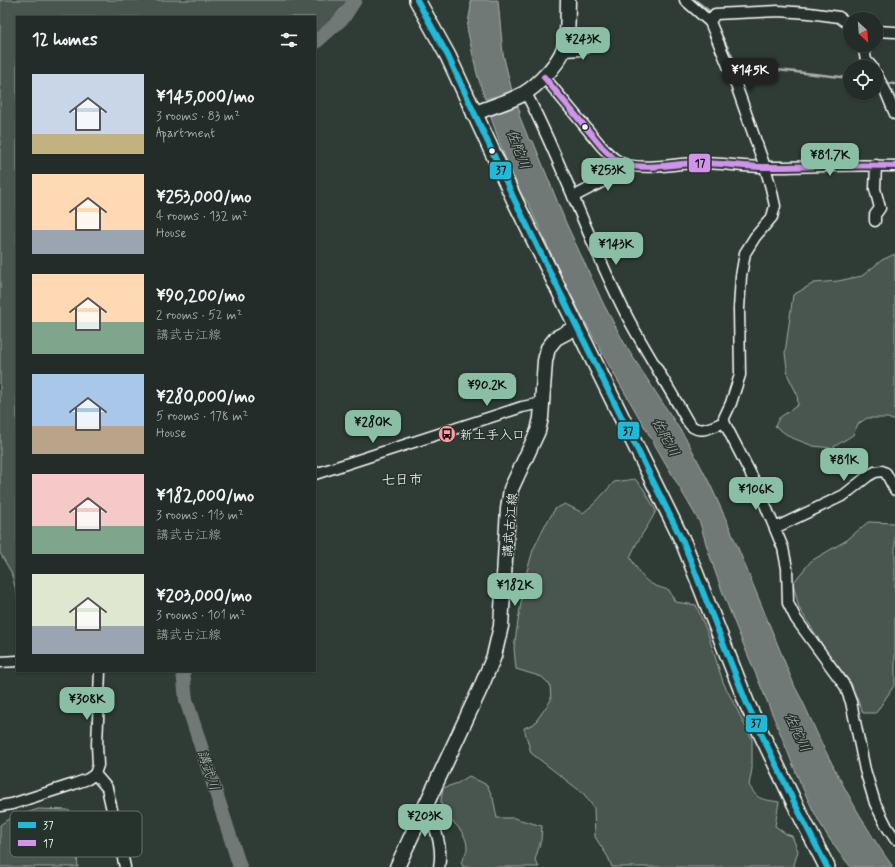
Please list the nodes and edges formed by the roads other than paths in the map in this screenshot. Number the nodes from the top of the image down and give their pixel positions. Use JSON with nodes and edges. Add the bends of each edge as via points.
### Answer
{"nodes":[{"id":1,"x":568,"y":0,"type":"edge"},
{"id":2,"x":685,"y":0,"type":"edge"},
{"id":3,"x":422,"y":2,"type":"edge"},
{"id":4,"x":712,"y":19,"type":"junction"},
{"id":5,"x":843,"y":20,"type":"edge"},
{"id":6,"x":883,"y":31,"type":"edge"},
{"id":7,"x":895,"y":32,"type":"edge"},
{"id":8,"x":591,"y":43,"type":"dead end"},
{"id":9,"x":564,"y":51,"type":"junction"},
{"id":10,"x":544,"y":77,"type":"junction"},
{"id":11,"x":883,"y":88,"type":"edge"},
{"id":12,"x":522,"y":95,"type":"junction"},
{"id":13,"x":479,"y":112,"type":"junction"},
{"id":14,"x":895,"y":114,"type":"edge"},
{"id":15,"x":625,"y":164,"type":"junction"},
{"id":16,"x":876,"y":165,"type":"junction"},
{"id":17,"x":895,"y":166,"type":"edge"},
{"id":18,"x":765,"y":167,"type":"junction"},
{"id":19,"x":573,"y":197,"type":"junction"},
{"id":20,"x":875,"y":221,"type":"dead end"},
{"id":21,"x":577,"y":326,"type":"junction"},
{"id":22,"x":542,"y":403,"type":"junction"},
{"id":23,"x":724,"y":422,"type":"junction"},
{"id":24,"x":316,"y":474,"type":"edge"},
{"id":25,"x":895,"y":490,"type":"edge"},
{"id":26,"x":775,"y":528,"type":"junction"},
{"id":27,"x":16,"y":661,"type":"edge"},
{"id":28,"x":0,"y":662,"type":"edge"},
{"id":29,"x":100,"y":672,"type":"edge"},
{"id":30,"x":95,"y":774,"type":"junction"},
{"id":31,"x":0,"y":806,"type":"edge"},
{"id":32,"x":425,"y":808,"type":"junction"},
{"id":33,"x":112,"y":811,"type":"edge"},
{"id":34,"x":895,"y":839,"type":"edge"},
{"id":35,"x":123,"y":857,"type":"edge"},
{"id":36,"x":125,"y":867,"type":"edge"},
{"id":37,"x":397,"y":867,"type":"edge"},
{"id":38,"x":439,"y":867,"type":"edge"},
{"id":39,"x":827,"y":867,"type":"edge"}],
"edges":[{"from":1,"to":9,"type":"main road"},
{"from":2,"to":4,"type":"street"},
{"from":3,"to":13,"type":"main road"},
{"from":4,"to":5,"type":"street","via":[[715,14],[745,12],[801,13],[839,17]]},
{"from":4,"to":18,"type":"street"},
{"from":6,"to":7,"type":"street"},
{"from":8,"to":9,"type":"street","via":[[582,50]]},
{"from":9,"to":10,"type":"main road","via":[[557,64]]},
{"from":10,"to":12,"type":"main road"},
{"from":10,"to":15,"type":"street","via":[[612,158]]},
{"from":11,"to":14,"type":"street"},
{"from":12,"to":13,"type":"main road"},
{"from":12,"to":19,"type":"street","via":[[543,126]]},
{"from":13,"to":21,"type":"main road","via":[[515,201]]},
{"from":15,"to":18,"type":"street","via":[[667,166],[698,163]]},
{"from":15,"to":19,"type":"street","via":[[619,173]]},
{"from":16,"to":17,"type":"street"},
{"from":16,"to":18,"type":"street"},
{"from":16,"to":20,"type":"street","via":[[875,189],[880,208],[875,215]]},
{"from":18,"to":23,"type":"street","via":[[774,212],[745,253],[740,276],[740,375]]},
{"from":19,"to":23,"type":"street","via":[[629,319],[691,427],[701,430]]},
{"from":21,"to":22,"type":"main road","name":"講武古江線","via":[[556,338],[548,348]]},
{"from":21,"to":39,"type":"main road","via":[[684,544],[747,704]]},
{"from":22,"to":24,"type":"street","via":[[522,407]]},
{"from":22,"to":32,"type":"main road","name":"講武古江線","via":[[538,431],[511,489],[501,626],[494,656]]},
{"from":23,"to":26,"type":"street"},
{"from":25,"to":26,"type":"street","via":[[886,473],[875,472],[844,495]]},
{"from":26,"to":34,"type":"street","via":[[788,568],[788,603],[796,619],[845,686],[851,702],[865,770],[876,803]]},
{"from":27,"to":28,"type":"street"},
{"from":29,"to":30,"type":"street","via":[[98,765]]},
{"from":30,"to":31,"type":"street","via":[[74,784]]},
{"from":30,"to":33,"type":"street","via":[[107,788]]},
{"from":32,"to":37,"type":"main road","name":"講武古江線"},
{"from":32,"to":38,"type":"street","via":[[433,823],[441,854]]},
{"from":35,"to":36,"type":"street"}]}
